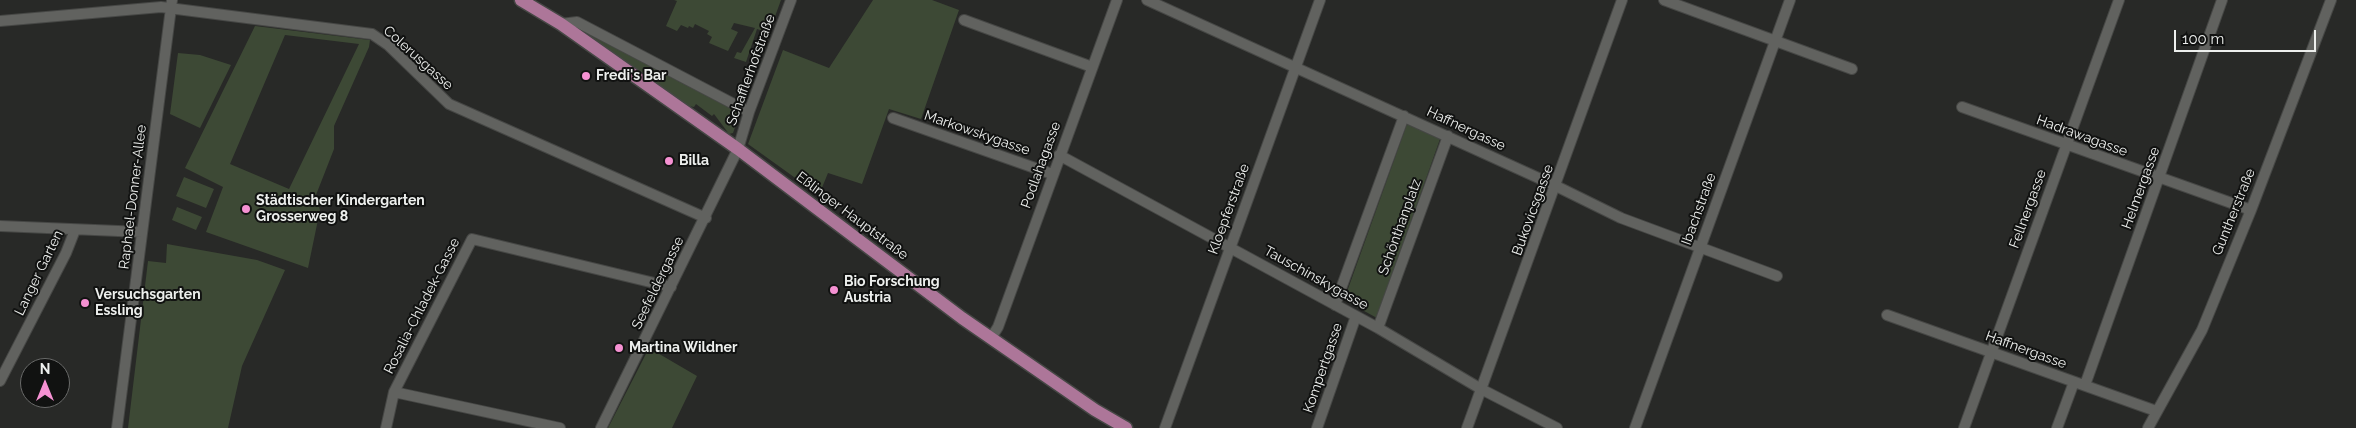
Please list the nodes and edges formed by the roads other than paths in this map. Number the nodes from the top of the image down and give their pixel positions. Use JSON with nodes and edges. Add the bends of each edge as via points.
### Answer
{"nodes":[{"id":1,"x":521,"y":0,"type":"edge"},
{"id":2,"x":790,"y":0,"type":"edge"},
{"id":3,"x":1117,"y":0,"type":"edge"},
{"id":4,"x":1146,"y":0,"type":"edge"},
{"id":5,"x":1320,"y":0,"type":"edge"},
{"id":6,"x":1622,"y":0,"type":"edge"},
{"id":7,"x":1664,"y":0,"type":"edge"},
{"id":8,"x":1790,"y":0,"type":"edge"},
{"id":9,"x":2119,"y":0,"type":"edge"},
{"id":10,"x":2222,"y":0,"type":"edge"},
{"id":11,"x":2331,"y":0,"type":"edge"},
{"id":12,"x":171,"y":4,"type":"edge"},
{"id":13,"x":964,"y":20,"type":"dead end"},
{"id":14,"x":0,"y":21,"type":"edge"},
{"id":15,"x":561,"y":24,"type":"junction"},
{"id":16,"x":1776,"y":41,"type":"junction"},
{"id":17,"x":1092,"y":67,"type":"junction"},
{"id":18,"x":1295,"y":69,"type":"junction"},
{"id":19,"x":1852,"y":69,"type":"dead end"},
{"id":20,"x":1962,"y":107,"type":"dead end"},
{"id":21,"x":749,"y":112,"type":"junction"},
{"id":22,"x":1404,"y":116,"type":"junction"},
{"id":23,"x":892,"y":118,"type":"dead end"},
{"id":24,"x":1448,"y":136,"type":"junction"},
{"id":25,"x":2066,"y":146,"type":"junction"},
{"id":26,"x":738,"y":149,"type":"junction"},
{"id":27,"x":1059,"y":155,"type":"junction"},
{"id":28,"x":1052,"y":174,"type":"junction"},
{"id":29,"x":2159,"y":178,"type":"junction"},
{"id":30,"x":1556,"y":186,"type":"junction"},
{"id":31,"x":2251,"y":210,"type":"junction"},
{"id":32,"x":706,"y":218,"type":"junction"},
{"id":33,"x":0,"y":226,"type":"edge"},
{"id":34,"x":75,"y":230,"type":"junction"},
{"id":35,"x":142,"y":232,"type":"junction"},
{"id":36,"x":1700,"y":246,"type":"junction"},
{"id":37,"x":1230,"y":247,"type":"junction"},
{"id":38,"x":1777,"y":276,"type":"dead end"},
{"id":39,"x":671,"y":287,"type":"junction"},
{"id":40,"x":1335,"y":306,"type":"junction"},
{"id":41,"x":1887,"y":315,"type":"dead end"},
{"id":42,"x":1356,"y":316,"type":"junction"},
{"id":43,"x":1378,"y":328,"type":"junction"},
{"id":44,"x":991,"y":338,"type":"junction"},
{"id":45,"x":1992,"y":351,"type":"junction"},
{"id":46,"x":0,"y":381,"type":"edge"},
{"id":47,"x":2074,"y":382,"type":"junction"},
{"id":48,"x":2085,"y":386,"type":"junction"},
{"id":49,"x":1481,"y":389,"type":"junction"},
{"id":50,"x":394,"y":392,"type":"junction"},
{"id":51,"x":2156,"y":411,"type":"junction"},
{"id":52,"x":117,"y":428,"type":"edge"},
{"id":53,"x":386,"y":428,"type":"edge"},
{"id":54,"x":560,"y":428,"type":"edge"},
{"id":55,"x":601,"y":428,"type":"edge"},
{"id":56,"x":1126,"y":428,"type":"edge"},
{"id":57,"x":1165,"y":428,"type":"edge"},
{"id":58,"x":1317,"y":428,"type":"edge"},
{"id":59,"x":1467,"y":428,"type":"edge"},
{"id":60,"x":1557,"y":428,"type":"edge"},
{"id":61,"x":1635,"y":428,"type":"edge"},
{"id":62,"x":1964,"y":428,"type":"edge"},
{"id":63,"x":2057,"y":428,"type":"edge"},
{"id":64,"x":2148,"y":428,"type":"edge"}],
"edges":[{"from":1,"to":15,"type":"main road","name":"Eßlinger Hauptstraße"},
{"from":2,"to":21,"type":"street","name":"Schafflerhofstraße"},
{"from":3,"to":17,"type":"street","name":"Podlahagasse"},
{"from":4,"to":18,"type":"street","name":"Haffnergasse"},
{"from":5,"to":18,"type":"street","name":"Kloepferstraße"},
{"from":6,"to":30,"type":"street","name":"Bukovicsgasse"},
{"from":7,"to":16,"type":"street"},
{"from":8,"to":16,"type":"street","name":"Ibachstraße"},
{"from":9,"to":25,"type":"street","name":"Fellnergasse"},
{"from":10,"to":29,"type":"street","name":"Helmergasse"},
{"from":11,"to":31,"type":"street","name":"Guntherstraße"},
{"from":12,"to":14,"type":"street","name":"Colerusgasse"},
{"from":12,"to":32,"type":"street","name":"Colerusgasse","via":[[189,12],[372,34],[388,45],[449,104]]},
{"from":12,"to":35,"type":"street","name":"Raphael-Donner-Allee"},
{"from":13,"to":17,"type":"street"},
{"from":15,"to":21,"type":"street","name":"Eßlinger Hauptstraße","via":[[577,22]]},
{"from":15,"to":26,"type":"main road","name":"Eßlinger Hauptstraße"},
{"from":16,"to":19,"type":"street"},
{"from":16,"to":36,"type":"street","name":"Ibachstraße"},
{"from":17,"to":27,"type":"street","name":"Podlahagasse"},
{"from":18,"to":22,"type":"street","name":"Haffnergasse"},
{"from":18,"to":37,"type":"street","name":"Kloepferstraße"},
{"from":20,"to":25,"type":"street","name":"Hadrawagasse"},
{"from":21,"to":26,"type":"street","name":"Schafflerhofstraße"},
{"from":22,"to":24,"type":"street","name":"Haffnergasse"},
{"from":22,"to":40,"type":"street"},
{"from":23,"to":28,"type":"street","name":"Markowskygasse"},
{"from":24,"to":30,"type":"street","name":"Haffnergasse"},
{"from":24,"to":43,"type":"street","name":"Schönthanplatz"},
{"from":25,"to":29,"type":"street","name":"Hadrawagasse"},
{"from":25,"to":45,"type":"street","name":"Fellnergasse"},
{"from":26,"to":32,"type":"street","name":"Seefeldergasse"},
{"from":26,"to":44,"type":"main road","name":"Eßlinger Hauptstraße"},
{"from":27,"to":28,"type":"street","name":"Podlahagasse"},
{"from":27,"to":37,"type":"street","name":"Tauschinskygasse"},
{"from":28,"to":44,"type":"street","name":"Podlahagasse","via":[[998,327]]},
{"from":29,"to":31,"type":"street","name":"Hadrawagasse"},
{"from":29,"to":48,"type":"street","name":"Helmergasse"},
{"from":30,"to":36,"type":"street","name":"Haffnergasse","via":[[1621,218]]},
{"from":30,"to":49,"type":"street","name":"Bukovicsgasse"},
{"from":31,"to":51,"type":"street","name":"Guntherstraße","via":[[2202,330]]},
{"from":32,"to":39,"type":"street","name":"Seefeldergasse"},
{"from":33,"to":34,"type":"street"},
{"from":34,"to":35,"type":"street"},
{"from":34,"to":46,"type":"street","name":"Langer Garten"},
{"from":35,"to":52,"type":"street","name":"Raphael-Donner-Allee"},
{"from":36,"to":38,"type":"street","name":"Haffnergasse"},
{"from":36,"to":61,"type":"street","name":"Ibachstraße"},
{"from":37,"to":40,"type":"street","name":"Tauschinskygasse"},
{"from":37,"to":57,"type":"street","name":"Kloepferstraße"},
{"from":39,"to":50,"type":"street","name":"Rosalia-Chladek-Gasse","via":[[472,239]]},
{"from":39,"to":55,"type":"street","name":"Seefeldergasse"},
{"from":40,"to":42,"type":"street","name":"Tauschinskygasse"},
{"from":41,"to":45,"type":"street","name":"Haffnergasse"},
{"from":42,"to":43,"type":"street","name":"Tauschinskygasse"},
{"from":42,"to":58,"type":"street","name":"Kompertgasse"},
{"from":43,"to":49,"type":"street","name":"Tauschinskygasse"},
{"from":44,"to":56,"type":"main road","name":"Eßlinger Hauptstraße"},
{"from":45,"to":47,"type":"street","name":"Haffnergasse"},
{"from":45,"to":62,"type":"street","name":"Fellnergasse"},
{"from":47,"to":48,"type":"street","name":"Haffnergasse"},
{"from":47,"to":63,"type":"street"},
{"from":48,"to":51,"type":"street","name":"Haffnergasse"},
{"from":49,"to":59,"type":"street","name":"Bukovicsgasse"},
{"from":49,"to":60,"type":"street","name":"Tauschinskygasse"},
{"from":50,"to":53,"type":"street"},
{"from":50,"to":54,"type":"street","name":"Rosalia-Chladek-Gasse"},
{"from":51,"to":64,"type":"street","name":"Guntherstraße"}]}
